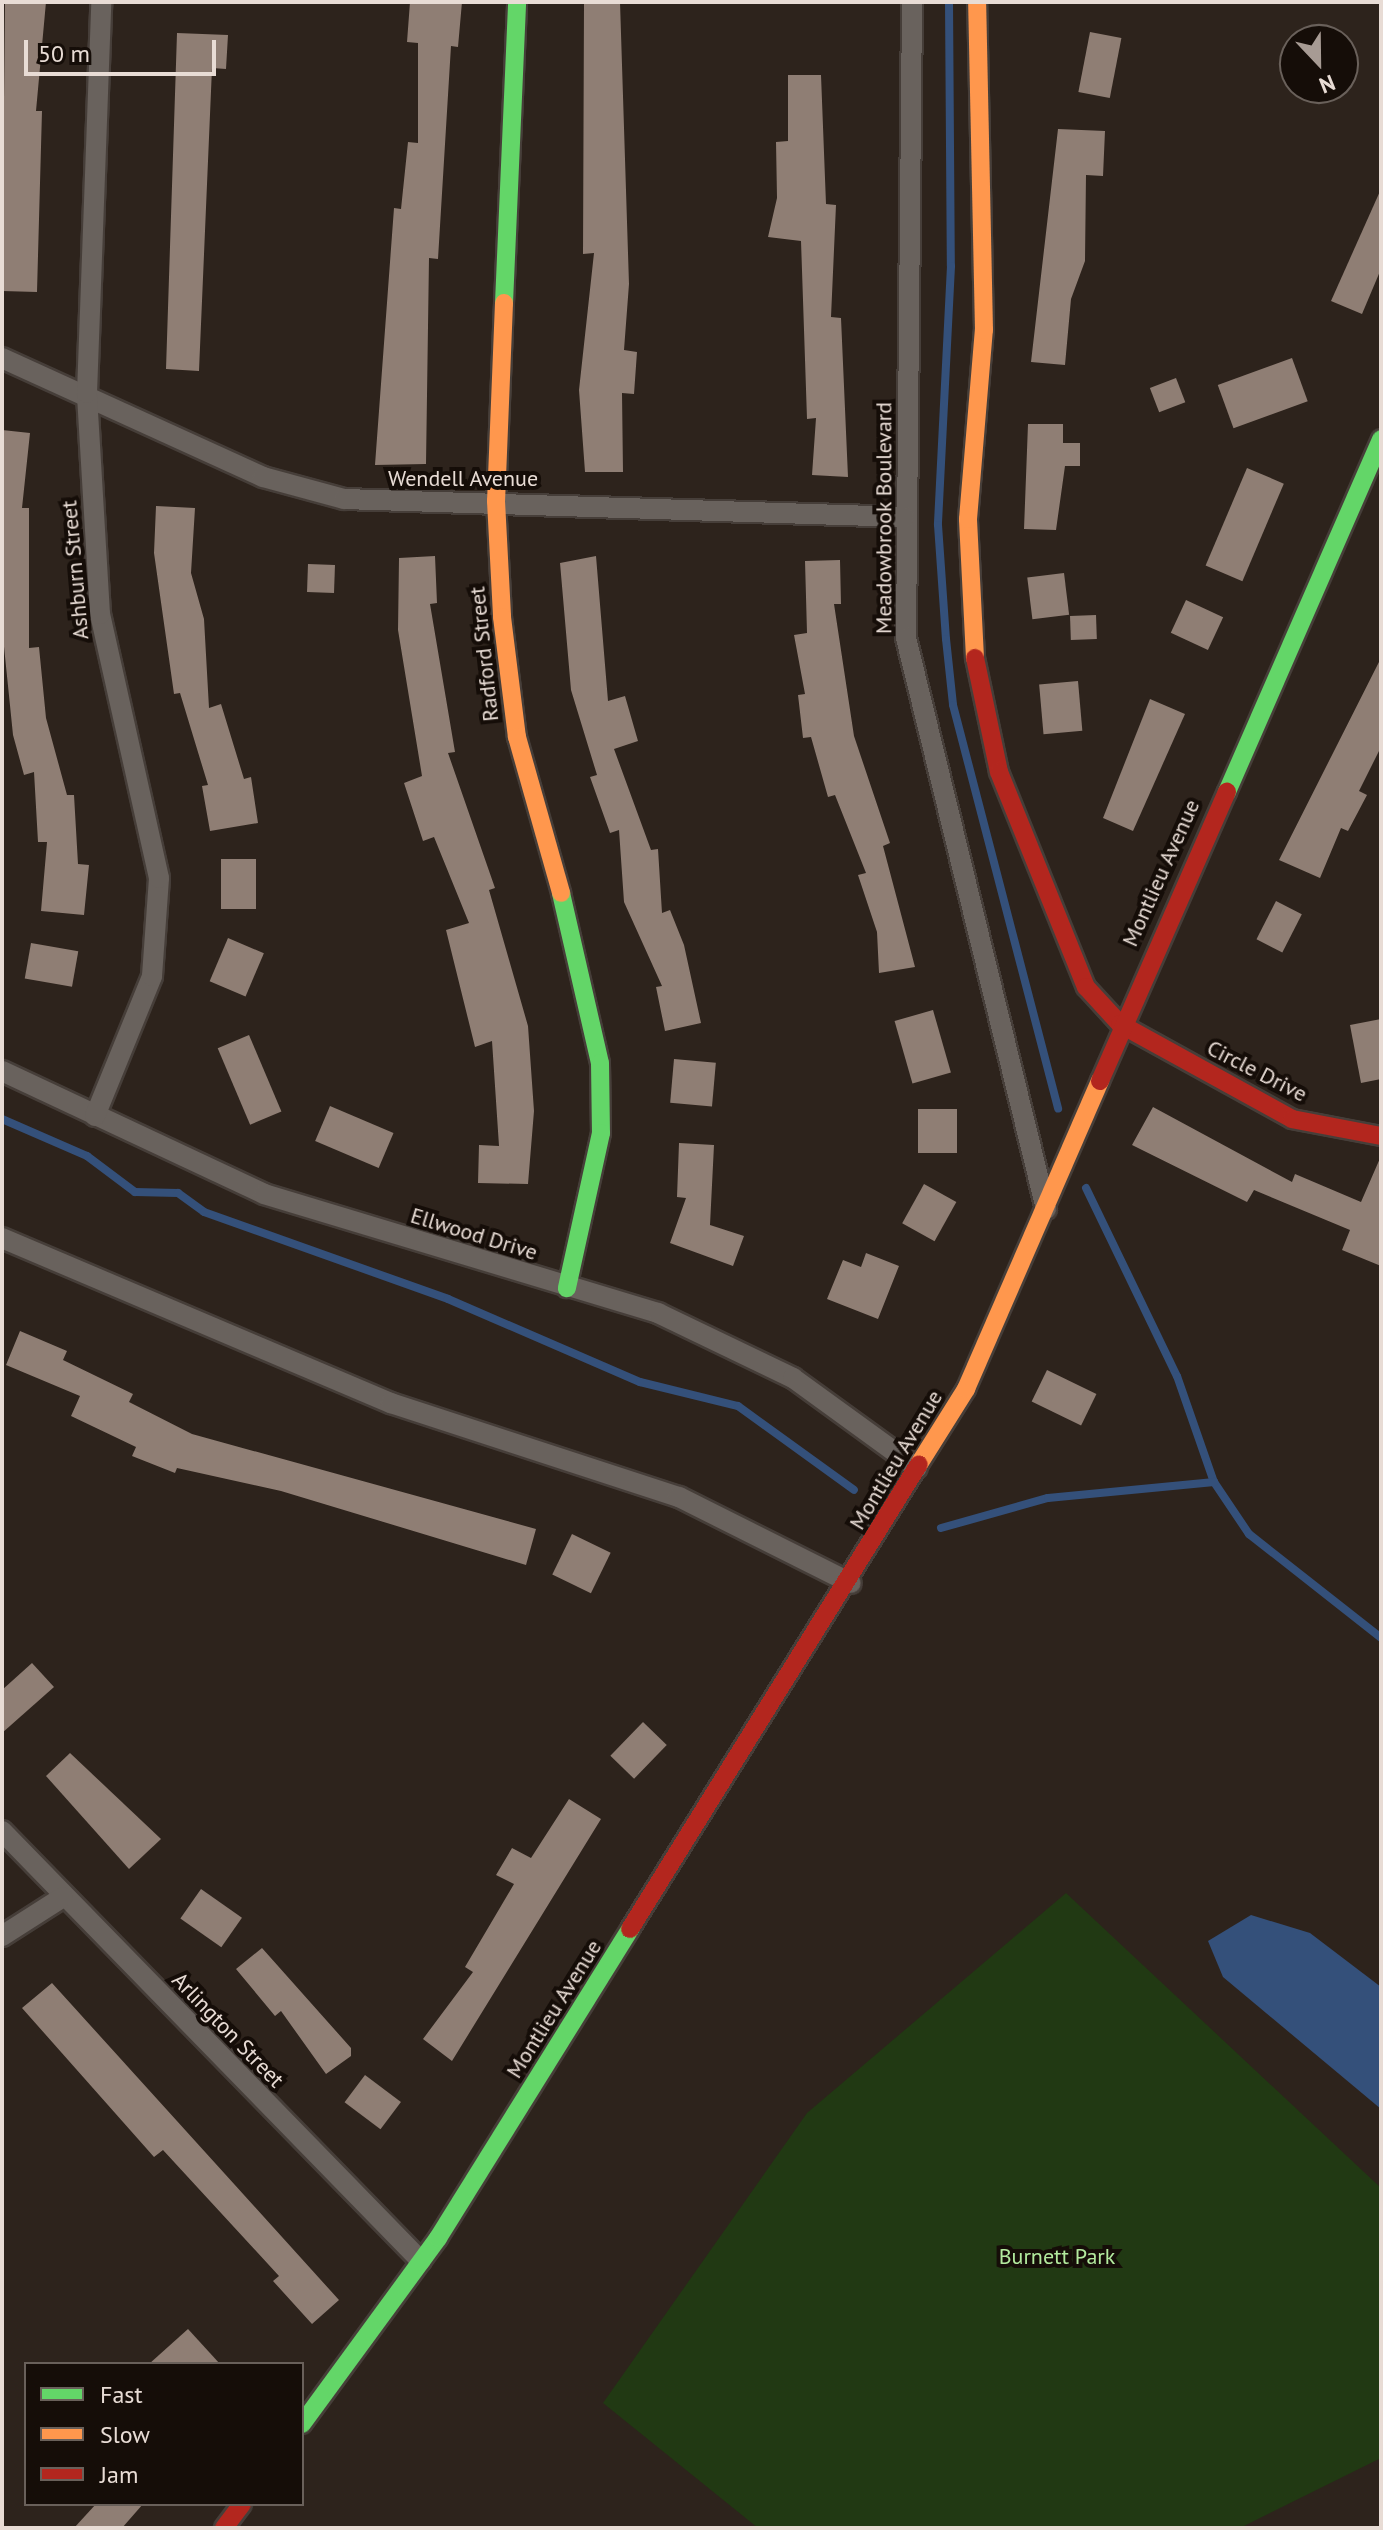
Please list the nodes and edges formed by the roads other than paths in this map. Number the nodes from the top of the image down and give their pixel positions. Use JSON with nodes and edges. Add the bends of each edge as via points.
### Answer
{"nodes":[{"id":1,"x":101,"y":2,"type":"edge"},
{"id":2,"x":517,"y":2,"type":"edge"},
{"id":3,"x":912,"y":2,"type":"edge"},
{"id":4,"x":977,"y":2,"type":"edge"},
{"id":5,"x":2,"y":358,"type":"edge"},
{"id":6,"x":87,"y":393,"type":"junction"},
{"id":7,"x":1381,"y":439,"type":"edge"},
{"id":8,"x":496,"y":501,"type":"junction"},
{"id":9,"x":904,"y":517,"type":"junction"},
{"id":10,"x":1120,"y":1024,"type":"junction"},
{"id":11,"x":2,"y":1071,"type":"edge"},
{"id":12,"x":95,"y":1116,"type":"junction"},
{"id":13,"x":1381,"y":1136,"type":"edge"},
{"id":14,"x":1046,"y":1210,"type":"junction"},
{"id":15,"x":2,"y":1238,"type":"edge"},
{"id":16,"x":567,"y":1288,"type":"junction"},
{"id":17,"x":917,"y":1468,"type":"junction"},
{"id":18,"x":851,"y":1583,"type":"junction"},
{"id":19,"x":2,"y":1831,"type":"edge"},
{"id":20,"x":63,"y":1897,"type":"junction"},
{"id":21,"x":2,"y":1936,"type":"edge"},
{"id":22,"x":421,"y":2261,"type":"junction"},
{"id":23,"x":304,"y":2421,"type":"edge"},
{"id":24,"x":240,"y":2506,"type":"edge"},
{"id":25,"x":224,"y":2528,"type":"edge"}],
"edges":[{"from":1,"to":6,"type":"street","name":"Ashburn Street"},
{"from":2,"to":8,"type":"street","name":"Radford Street"},
{"from":3,"to":9,"type":"street","name":"Meadowbrook Boulevard"},
{"from":4,"to":10,"type":"street","via":[[984,330],[968,519],[970,632],[999,772],[1026,851],[1086,987]]},
{"from":5,"to":6,"type":"street","name":"Wendell Avenue"},
{"from":6,"to":8,"type":"street","name":"Wendell Avenue","via":[[263,477],[344,499],[411,506]]},
{"from":6,"to":12,"type":"street","name":"Ashburn Street","via":[[100,614],[159,878],[152,976]]},
{"from":7,"to":10,"type":"street","name":"Montlieu Avenue"},
{"from":8,"to":9,"type":"street","name":"Wendell Avenue"},
{"from":8,"to":16,"type":"street","name":"Radford Street","via":[[517,737],[580,960],[600,1063],[601,1133]]},
{"from":9,"to":14,"type":"street","name":"Meadowbrook Boulevard","via":[[906,638],[921,714]]},
{"from":10,"to":13,"type":"street","name":"Circle Drive","via":[[1292,1119]]},
{"from":10,"to":14,"type":"street","name":"Montlieu Avenue"},
{"from":11,"to":12,"type":"street","name":"Ellwood Drive"},
{"from":12,"to":16,"type":"street","name":"Ellwood Drive","via":[[264,1194]]},
{"from":14,"to":17,"type":"street","name":"Montlieu Avenue","via":[[966,1389]]},
{"from":15,"to":18,"type":"street","via":[[391,1403],[679,1497]]},
{"from":16,"to":17,"type":"street","name":"Ellwood Drive","via":[[658,1313],[793,1378]]},
{"from":17,"to":18,"type":"street","name":"Montlieu Avenue"},
{"from":18,"to":22,"type":"street","name":"Montlieu Avenue"},
{"from":19,"to":20,"type":"street","name":"Arlington Street"},
{"from":20,"to":21,"type":"street"},
{"from":20,"to":22,"type":"street","name":"Arlington Street"},
{"from":22,"to":23,"type":"street","name":"Montlieu Avenue"},
{"from":24,"to":25,"type":"street"}]}
